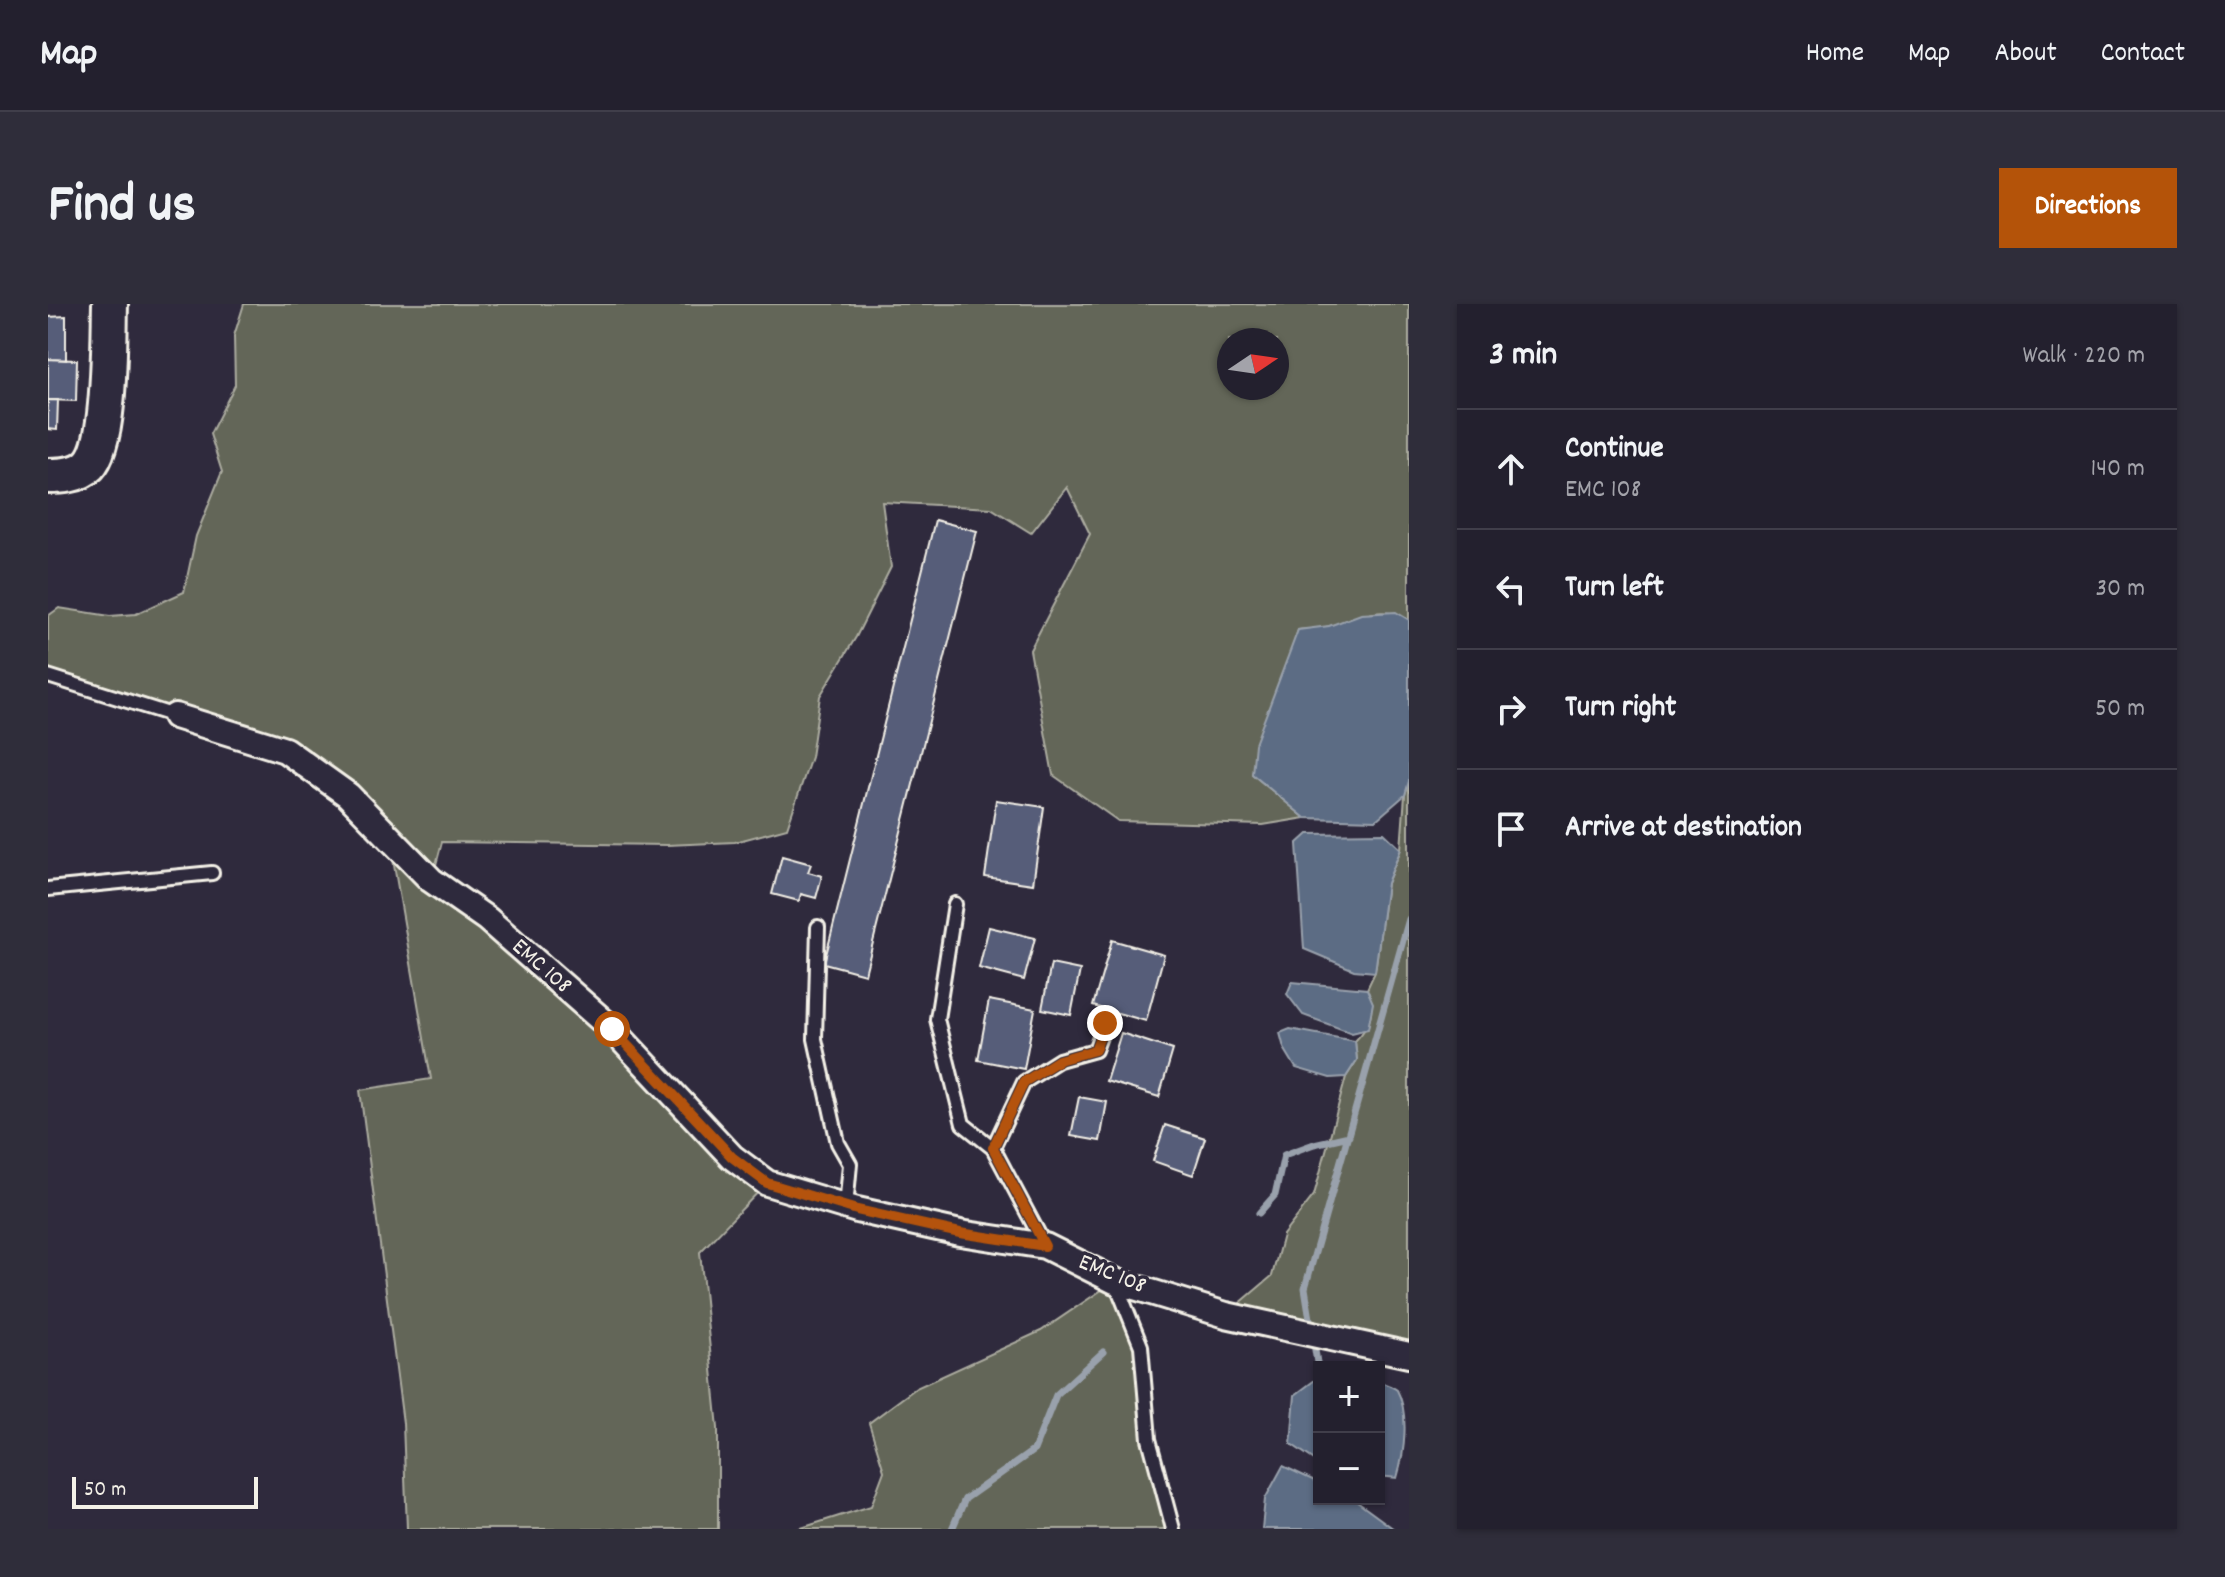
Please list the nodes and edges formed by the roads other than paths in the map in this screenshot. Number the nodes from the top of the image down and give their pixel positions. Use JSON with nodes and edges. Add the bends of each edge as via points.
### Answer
{"nodes":[{"id":1,"x":110,"y":304,"type":"edge"},
{"id":2,"x":48,"y":476,"type":"edge"},
{"id":3,"x":48,"y":676,"type":"edge"},
{"id":4,"x":175,"y":716,"type":"joint"},
{"id":5,"x":212,"y":873,"type":"dead end"},
{"id":6,"x":48,"y":889,"type":"edge"},
{"id":7,"x":955,"y":904,"type":"dead end"},
{"id":8,"x":818,"y":927,"type":"dead end"},
{"id":9,"x":1105,"y":1023,"type":"dead end"},
{"id":10,"x":993,"y":1148,"type":"junction"},
{"id":11,"x":846,"y":1207,"type":"junction"},
{"id":12,"x":1045,"y":1246,"type":"junction"},
{"id":13,"x":1115,"y":1281,"type":"junction"},
{"id":14,"x":1409,"y":1355,"type":"edge"},
{"id":15,"x":1173,"y":1529,"type":"edge"}],
"edges":[{"from":1,"to":2,"type":"street","via":[[98,454],[79,472]]},
{"from":3,"to":4,"type":"lane"},
{"from":4,"to":11,"type":"street","name":"EMC 108","via":[[285,750],[348,795],[431,880],[487,919],[612,1029],[732,1157],[767,1183]]},
{"from":5,"to":6,"type":"lane"},
{"from":7,"to":10,"type":"lane","via":[[937,1019],[963,1124]]},
{"from":8,"to":11,"type":"lane","via":[[815,1039],[838,1143],[850,1164]]},
{"from":9,"to":10,"type":"lane","via":[[1095,1050],[1059,1060],[1024,1082]]},
{"from":10,"to":12,"type":"lane"},
{"from":11,"to":12,"type":"street","name":"EMC 108"},
{"from":12,"to":13,"type":"street","name":"EMC 108"},
{"from":13,"to":14,"type":"street","name":"EMC 108","via":[[1226,1315]]},
{"from":13,"to":15,"type":"lane","via":[[1141,1346],[1149,1439]]}]}
